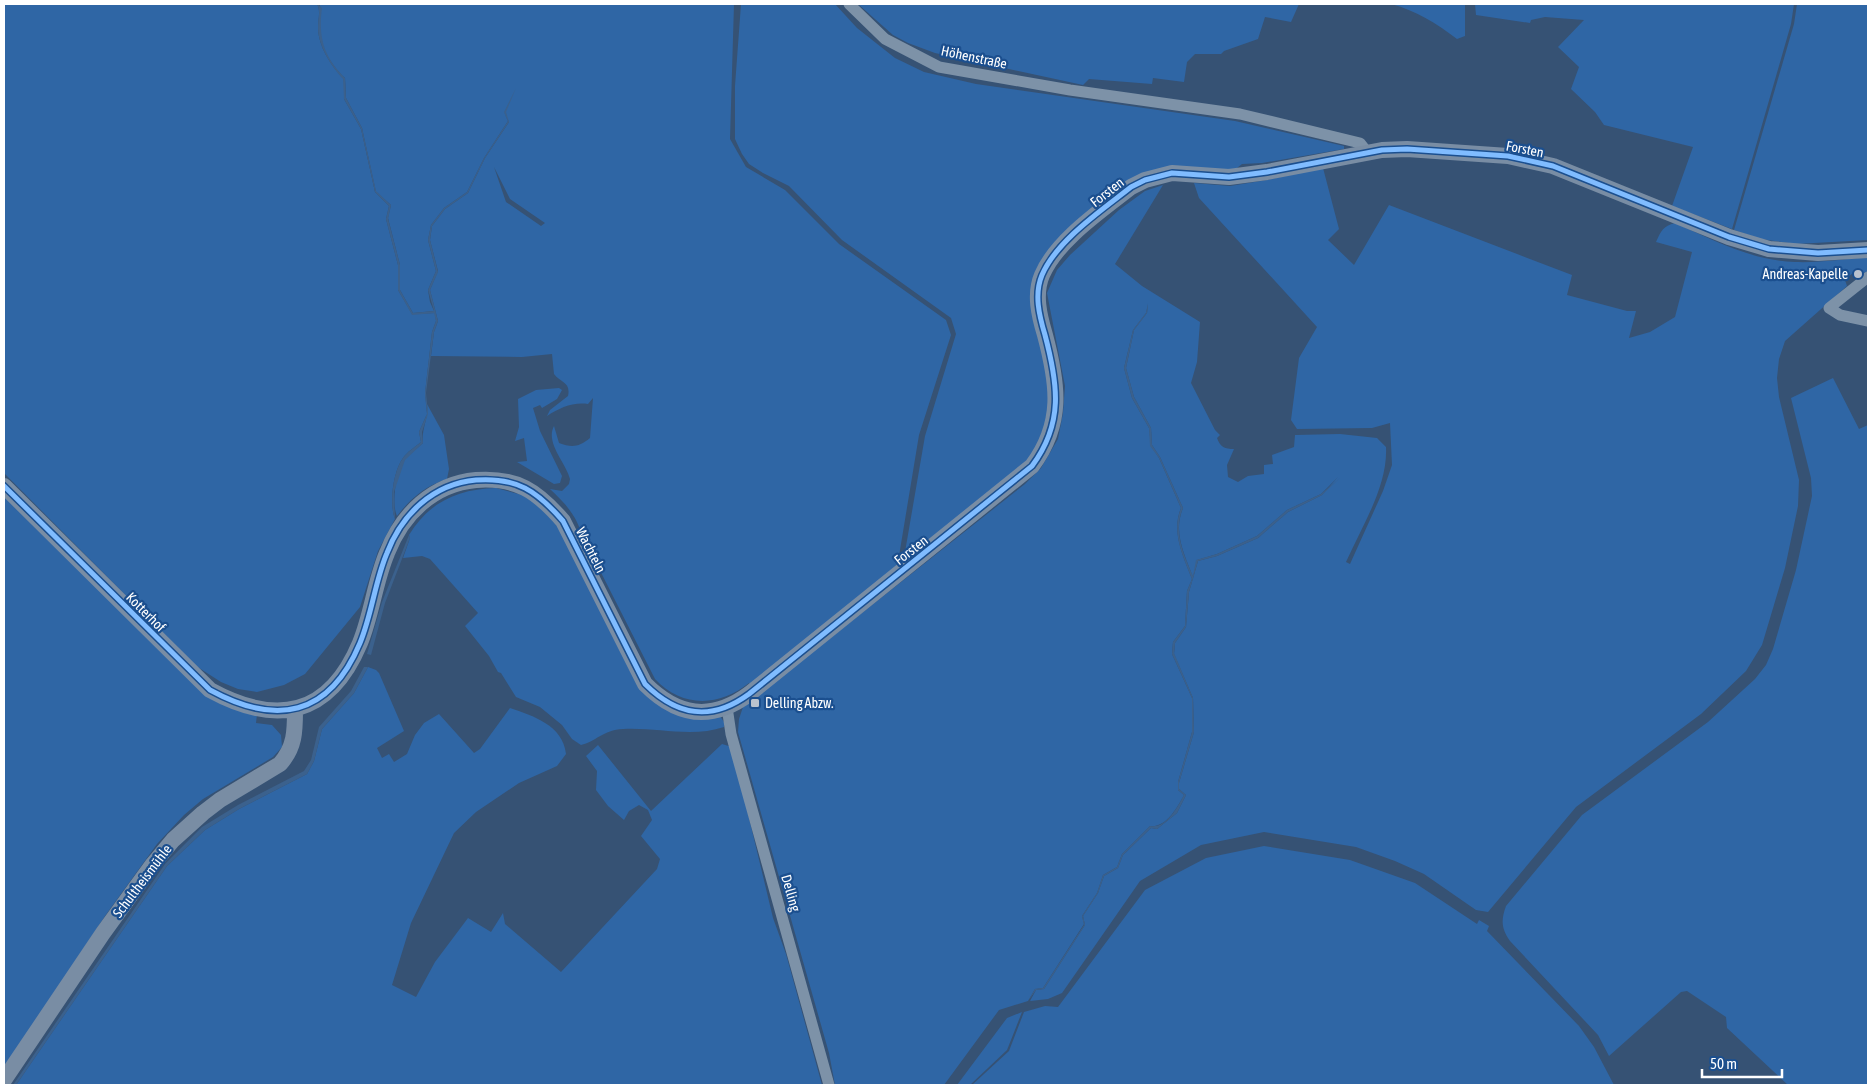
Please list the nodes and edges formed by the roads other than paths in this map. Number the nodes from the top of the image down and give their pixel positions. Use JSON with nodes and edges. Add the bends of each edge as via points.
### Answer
{"nodes":[{"id":1,"x":849,"y":4,"type":"edge"},
{"id":2,"x":1367,"y":152,"type":"junction"},
{"id":3,"x":1868,"y":250,"type":"edge"},
{"id":4,"x":1868,"y":277,"type":"edge"},
{"id":5,"x":1868,"y":321,"type":"edge"},
{"id":6,"x":4,"y":486,"type":"edge"},
{"id":7,"x":727,"y":707,"type":"junction"},
{"id":8,"x":295,"y":710,"type":"junction"},
{"id":9,"x":4,"y":1080,"type":"edge"},
{"id":10,"x":829,"y":1085,"type":"edge"}],
"edges":[{"from":1,"to":2,"type":"street","name":"Höhenstraße","via":[[885,39],[940,67],[1240,114],[1360,143]]},
{"from":2,"to":3,"type":"street","name":"Forsten","via":[[1406,149],[1508,156],[1553,166],[1721,234],[1769,249],[1818,253]]},
{"from":2,"to":7,"type":"street","name":"Forsten","via":[[1229,177],[1172,173],[1132,187],[1094,217],[1062,246],[1048,264],[1038,290],[1040,320],[1051,358],[1057,402],[1052,429],[1040,456],[1014,482],[749,694]]},
{"from":4,"to":5,"type":"street","via":[[1830,308],[1840,315]]},
{"from":6,"to":8,"type":"street","name":"Kotterhof","via":[[210,690],[258,710]]},
{"from":7,"to":8,"type":"street","name":"Wachteln","via":[[705,712],[689,711],[659,698],[645,684],[563,521],[528,488],[510,481],[491,479],[455,484],[434,492],[413,509],[387,553],[360,642],[343,674],[324,694]]},
{"from":7,"to":10,"type":"street","name":"Delling","via":[[731,734]]},
{"from":8,"to":9,"type":"street","name":"Schultheismühle","via":[[290,754],[280,764],[203,813],[173,840],[103,933]]}]}
